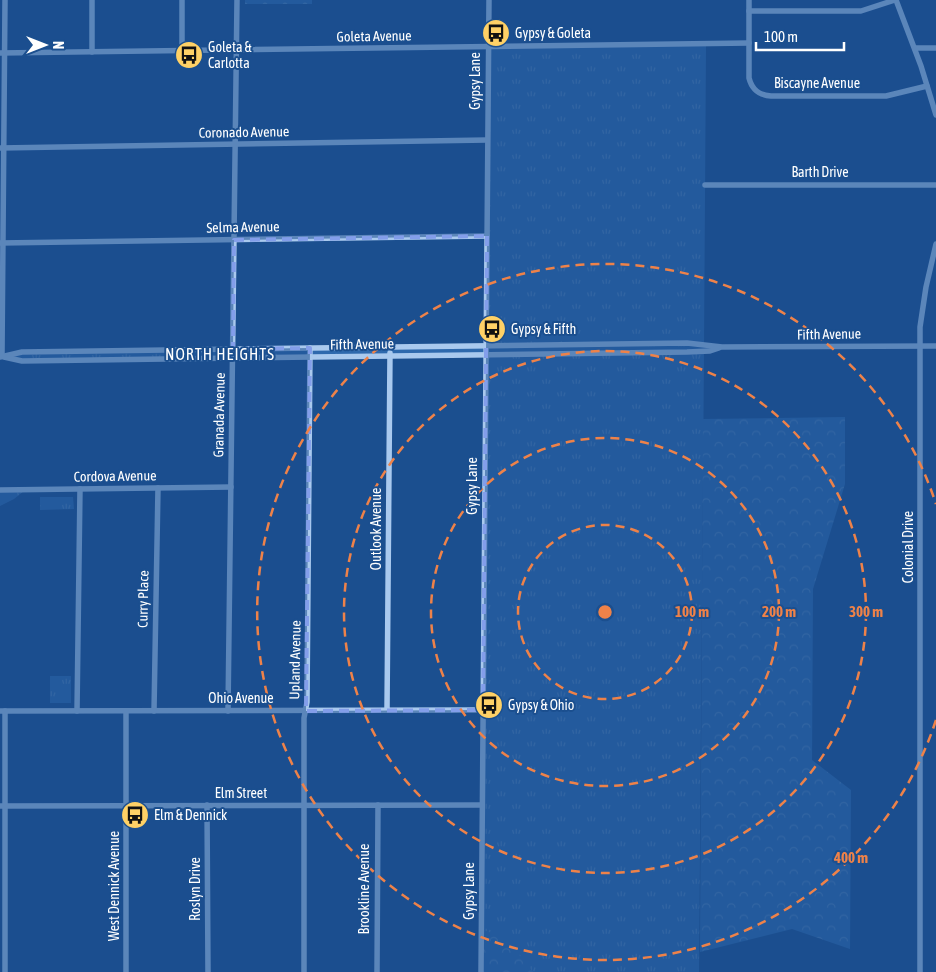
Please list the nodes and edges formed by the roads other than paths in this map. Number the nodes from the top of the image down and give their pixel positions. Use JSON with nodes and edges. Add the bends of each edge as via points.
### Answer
{"nodes":[{"id":1,"x":5,"y":0,"type":"edge"},
{"id":2,"x":92,"y":0,"type":"edge"},
{"id":3,"x":182,"y":0,"type":"edge"},
{"id":4,"x":237,"y":0,"type":"edge"},
{"id":5,"x":488,"y":0,"type":"edge"},
{"id":6,"x":749,"y":0,"type":"edge"},
{"id":7,"x":896,"y":0,"type":"edge"},
{"id":8,"x":749,"y":11,"type":"junction"},
{"id":9,"x":749,"y":43,"type":"junction"},
{"id":10,"x":488,"y":46,"type":"junction"},
{"id":11,"x":915,"y":48,"type":"junction"},
{"id":12,"x":936,"y":48,"type":"edge"},
{"id":13,"x":236,"y":50,"type":"junction"},
{"id":14,"x":182,"y":51,"type":"junction"},
{"id":15,"x":92,"y":52,"type":"junction"},
{"id":16,"x":2,"y":53,"type":"edge"},
{"id":17,"x":927,"y":86,"type":"junction"},
{"id":18,"x":936,"y":115,"type":"edge"},
{"id":19,"x":487,"y":140,"type":"junction"},
{"id":20,"x":235,"y":144,"type":"junction"},
{"id":21,"x":2,"y":148,"type":"edge"},
{"id":22,"x":705,"y":185,"type":"dead end"},
{"id":23,"x":936,"y":185,"type":"edge"},
{"id":24,"x":486,"y":236,"type":"junction"},
{"id":25,"x":234,"y":240,"type":"junction"},
{"id":26,"x":1,"y":243,"type":"edge"},
{"id":27,"x":936,"y":244,"type":"edge"},
{"id":28,"x":486,"y":345,"type":"junction"},
{"id":29,"x":920,"y":345,"type":"junction"},
{"id":30,"x":936,"y":346,"type":"edge"},
{"id":31,"x":310,"y":348,"type":"junction"},
{"id":32,"x":390,"y":348,"type":"junction"},
{"id":33,"x":722,"y":348,"type":"junction"},
{"id":34,"x":233,"y":349,"type":"junction"},
{"id":35,"x":486,"y":354,"type":"junction"},
{"id":36,"x":1,"y":356,"type":"edge"},
{"id":37,"x":390,"y":356,"type":"junction"},
{"id":38,"x":310,"y":357,"type":"junction"},
{"id":39,"x":233,"y":358,"type":"junction"},
{"id":40,"x":231,"y":487,"type":"junction"},
{"id":41,"x":158,"y":488,"type":"junction"},
{"id":42,"x":80,"y":489,"type":"junction"},
{"id":43,"x":0,"y":490,"type":"edge"},
{"id":44,"x":387,"y":710,"type":"junction"},
{"id":45,"x":483,"y":710,"type":"junction"},
{"id":46,"x":2,"y":711,"type":"edge"},
{"id":47,"x":77,"y":711,"type":"junction"},
{"id":48,"x":126,"y":711,"type":"junction"},
{"id":49,"x":154,"y":711,"type":"junction"},
{"id":50,"x":228,"y":711,"type":"junction"},
{"id":51,"x":306,"y":711,"type":"junction"},
{"id":52,"x":208,"y":805,"type":"junction"},
{"id":53,"x":304,"y":805,"type":"junction"},
{"id":54,"x":378,"y":805,"type":"junction"},
{"id":55,"x":482,"y":805,"type":"junction"},
{"id":56,"x":2,"y":806,"type":"edge"},
{"id":57,"x":126,"y":806,"type":"junction"},
{"id":58,"x":5,"y":972,"type":"edge"},
{"id":59,"x":126,"y":972,"type":"edge"},
{"id":60,"x":208,"y":972,"type":"edge"},
{"id":61,"x":304,"y":972,"type":"edge"},
{"id":62,"x":377,"y":972,"type":"edge"},
{"id":63,"x":481,"y":972,"type":"edge"},
{"id":64,"x":920,"y":972,"type":"edge"}],
"edges":[{"from":1,"to":16,"type":"street"},
{"from":2,"to":15,"type":"street"},
{"from":3,"to":14,"type":"street"},
{"from":4,"to":13,"type":"street","name":"Granada Avenue"},
{"from":5,"to":10,"type":"street","name":"Gypsy Lane"},
{"from":6,"to":8,"type":"street","name":"Biscayne Avenue"},
{"from":7,"to":8,"type":"street","via":[[861,11]]},
{"from":7,"to":11,"type":"street"},
{"from":8,"to":9,"type":"street","name":"Biscayne Avenue"},
{"from":9,"to":10,"type":"street","name":"Goleta Avenue"},
{"from":9,"to":17,"type":"street","name":"Biscayne Avenue","via":[[750,83],[756,92],[765,96],[886,96]]},
{"from":10,"to":13,"type":"street","name":"Goleta Avenue"},
{"from":10,"to":19,"type":"street","name":"Gypsy Lane"},
{"from":11,"to":12,"type":"street"},
{"from":11,"to":17,"type":"street"},
{"from":13,"to":14,"type":"street","name":"Goleta Avenue"},
{"from":13,"to":20,"type":"street","name":"Granada Avenue"},
{"from":14,"to":15,"type":"street","name":"Goleta Avenue"},
{"from":15,"to":16,"type":"street","name":"Goleta Avenue"},
{"from":16,"to":21,"type":"street"},
{"from":17,"to":18,"type":"street"},
{"from":19,"to":20,"type":"street","name":"Coronado Avenue"},
{"from":19,"to":24,"type":"street","name":"Gypsy Lane"},
{"from":20,"to":21,"type":"street","name":"Coronado Avenue"},
{"from":20,"to":25,"type":"street","name":"Granada Avenue"},
{"from":21,"to":26,"type":"street"},
{"from":22,"to":23,"type":"street","name":"Barth Drive"},
{"from":24,"to":25,"type":"street","name":"Selma Avenue"},
{"from":24,"to":28,"type":"street","name":"Gypsy Lane"},
{"from":25,"to":26,"type":"street","name":"Selma Avenue"},
{"from":25,"to":34,"type":"street","name":"Granada Avenue"},
{"from":26,"to":36,"type":"street"},
{"from":27,"to":29,"type":"street","name":"Colonial Drive","via":[[921,315]]},
{"from":28,"to":32,"type":"street","name":"Fifth Avenue"},
{"from":28,"to":33,"type":"street","name":"Fifth Avenue","via":[[687,342]]},
{"from":28,"to":35,"type":"street","name":"Gypsy Lane"},
{"from":29,"to":30,"type":"street","name":"Fifth Avenue"},
{"from":29,"to":33,"type":"street","name":"Fifth Avenue"},
{"from":29,"to":64,"type":"street","name":"Colonial Drive"},
{"from":31,"to":32,"type":"street","name":"Fifth Avenue"},
{"from":31,"to":34,"type":"street","name":"Fifth Avenue"},
{"from":31,"to":38,"type":"street","name":"Upland Avenue"},
{"from":32,"to":37,"type":"street","name":"Outlook Avenue"},
{"from":33,"to":35,"type":"street","name":"Fifth Avenue","via":[[687,352]]},
{"from":34,"to":36,"type":"street","name":"Fifth Avenue","via":[[22,352]]},
{"from":34,"to":39,"type":"street","name":"Granada Avenue"},
{"from":35,"to":37,"type":"street","name":"Fifth Avenue"},
{"from":35,"to":45,"type":"street","name":"Gypsy Lane"},
{"from":36,"to":39,"type":"street","name":"Fifth Avenue","via":[[22,360]]},
{"from":37,"to":38,"type":"street","name":"Fifth Avenue"},
{"from":37,"to":44,"type":"street","name":"Outlook Avenue"},
{"from":38,"to":39,"type":"street","name":"Fifth Avenue"},
{"from":38,"to":51,"type":"street","name":"Upland Avenue"},
{"from":39,"to":40,"type":"street","name":"Granada Avenue"},
{"from":40,"to":41,"type":"street","name":"Cordova Avenue"},
{"from":40,"to":50,"type":"street","name":"Granada Avenue"},
{"from":41,"to":42,"type":"street","name":"Cordova Avenue"},
{"from":41,"to":49,"type":"street","name":"Curry Place"},
{"from":42,"to":43,"type":"street","name":"Cordova Avenue"},
{"from":42,"to":47,"type":"street"},
{"from":44,"to":45,"type":"street","name":"Ohio Avenue"},
{"from":44,"to":51,"type":"street","name":"Ohio Avenue"},
{"from":45,"to":55,"type":"street","name":"Gypsy Lane"},
{"from":46,"to":47,"type":"street","name":"Ohio Avenue"},
{"from":46,"to":56,"type":"street"},
{"from":47,"to":48,"type":"street","name":"Ohio Avenue"},
{"from":48,"to":49,"type":"street","name":"Ohio Avenue"},
{"from":48,"to":57,"type":"street","name":"West Dennick Avenue"},
{"from":49,"to":50,"type":"street","name":"Ohio Avenue"},
{"from":50,"to":51,"type":"street","name":"Ohio Avenue"},
{"from":51,"to":53,"type":"street","name":"Upland Avenue"},
{"from":52,"to":53,"type":"street","name":"Elm Street"},
{"from":52,"to":57,"type":"street","name":"Elm Street"},
{"from":52,"to":60,"type":"street","name":"Roslyn Drive"},
{"from":53,"to":54,"type":"street","name":"Elm Street"},
{"from":53,"to":61,"type":"street","name":"Upland Avenue"},
{"from":54,"to":55,"type":"street","name":"Elm Street"},
{"from":54,"to":62,"type":"street","name":"Brookline Avenue"},
{"from":55,"to":63,"type":"street","name":"Gypsy Lane"},
{"from":56,"to":57,"type":"street","name":"Elm Street"},
{"from":56,"to":58,"type":"street"},
{"from":57,"to":59,"type":"street","name":"West Dennick Avenue"}]}
